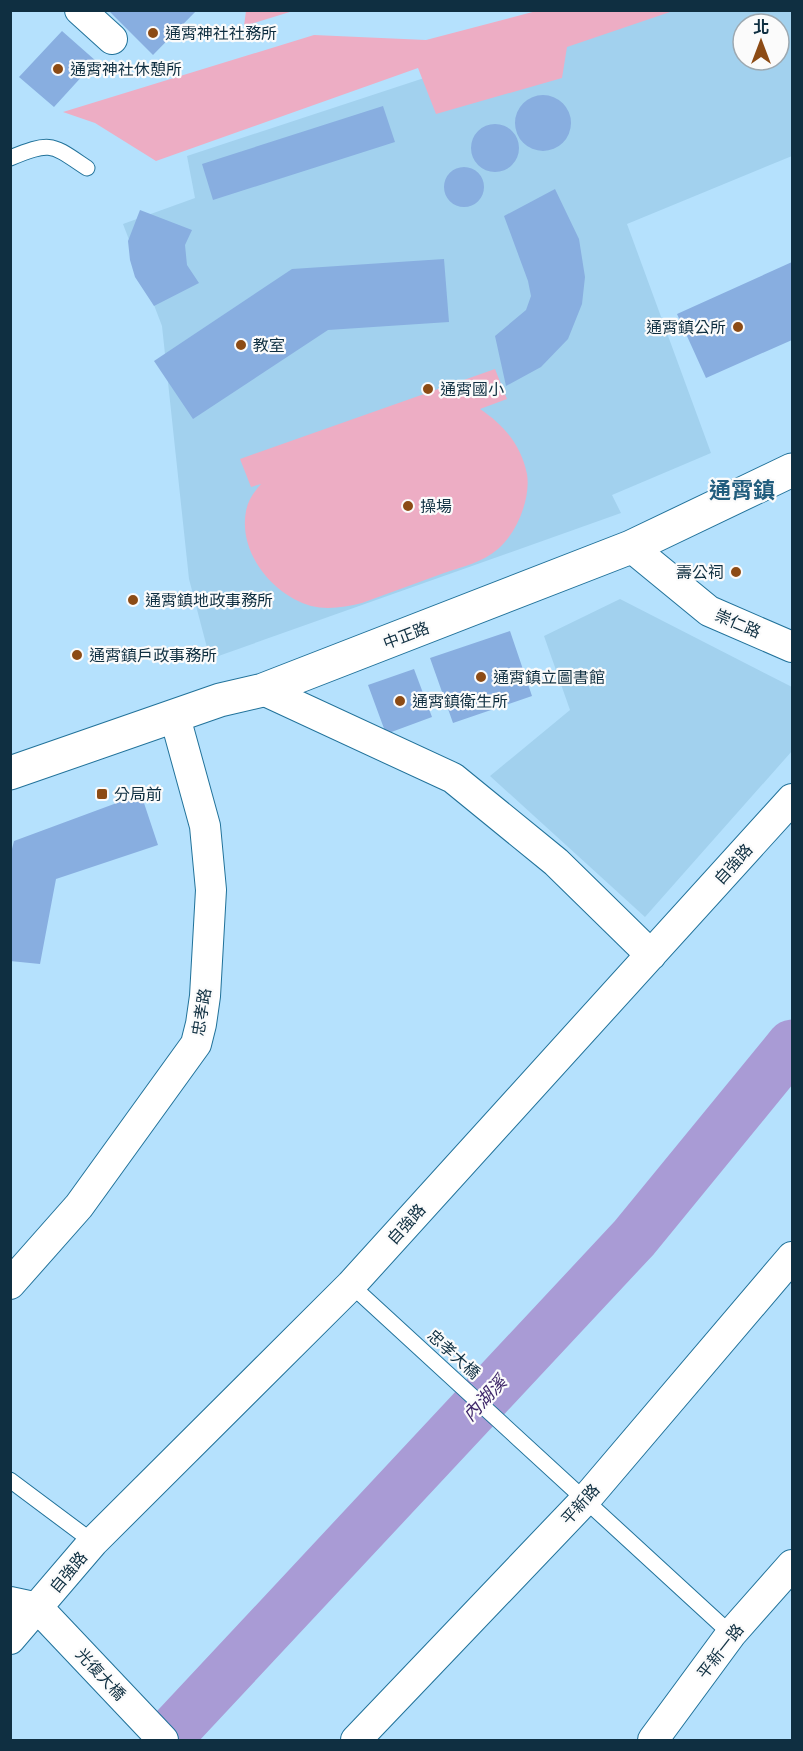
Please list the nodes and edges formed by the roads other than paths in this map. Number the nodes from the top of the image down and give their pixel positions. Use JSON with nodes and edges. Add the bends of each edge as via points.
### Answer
{"nodes":[{"id":1,"x":80,"y":10,"type":"edge"},
{"id":2,"x":112,"y":39,"type":"dead end"},
{"id":3,"x":10,"y":158,"type":"edge"},
{"id":4,"x":87,"y":168,"type":"dead end"},
{"id":5,"x":792,"y":470,"type":"edge"},
{"id":6,"x":632,"y":547,"type":"junction"},
{"id":7,"x":792,"y":646,"type":"edge"},
{"id":8,"x":263,"y":690,"type":"junction"},
{"id":9,"x":176,"y":717,"type":"junction"},
{"id":10,"x":10,"y":773,"type":"edge"},
{"id":11,"x":792,"y":799,"type":"edge"},
{"id":12,"x":651,"y":955,"type":"junction"},
{"id":13,"x":792,"y":1257,"type":"edge"},
{"id":14,"x":10,"y":1284,"type":"edge"},
{"id":15,"x":351,"y":1285,"type":"junction"},
{"id":16,"x":10,"y":1480,"type":"edge"},
{"id":17,"x":586,"y":1499,"type":"junction"},
{"id":18,"x":93,"y":1542,"type":"junction"},
{"id":19,"x":792,"y":1565,"type":"edge"},
{"id":20,"x":24,"y":1605,"type":"edge"},
{"id":21,"x":731,"y":1634,"type":"junction"},
{"id":22,"x":10,"y":1639,"type":"edge"},
{"id":23,"x":163,"y":1740,"type":"edge"},
{"id":24,"x":356,"y":1740,"type":"edge"},
{"id":25,"x":653,"y":1740,"type":"edge"}],
"edges":[{"from":1,"to":2,"type":"street"},
{"from":3,"to":4,"type":"lane","via":[[46,146],[56,147]]},
{"from":5,"to":6,"type":"main road","name":"中正路"},
{"from":6,"to":7,"type":"street","name":"崇仁路","via":[[709,611]]},
{"from":6,"to":8,"type":"main road","name":"中正路"},
{"from":8,"to":9,"type":"main road","name":"中正路","via":[[220,700]]},
{"from":8,"to":12,"type":"street","via":[[453,778],[556,862]]},
{"from":9,"to":10,"type":"main road","name":"中正路"},
{"from":9,"to":14,"type":"street","name":"忠孝路","via":[[205,826],[211,890],[205,996],[196,1044],[79,1206]]},
{"from":11,"to":12,"type":"street","name":"自強路"},
{"from":12,"to":15,"type":"street","name":"自強路"},
{"from":13,"to":17,"type":"street","name":"平新路"},
{"from":15,"to":17,"type":"lane","name":"忠孝大橋"},
{"from":15,"to":18,"type":"street","name":"自強路"},
{"from":16,"to":18,"type":"lane"},
{"from":17,"to":21,"type":"lane","name":"忠孝大橋"},
{"from":17,"to":24,"type":"street","name":"平新路"},
{"from":18,"to":20,"type":"street","name":"自強路"},
{"from":19,"to":21,"type":"street","name":"平新一路"},
{"from":20,"to":22,"type":"street","name":"自強路"},
{"from":20,"to":23,"type":"street","name":"光復大橋"},
{"from":21,"to":25,"type":"street","name":"平新一路"}]}
